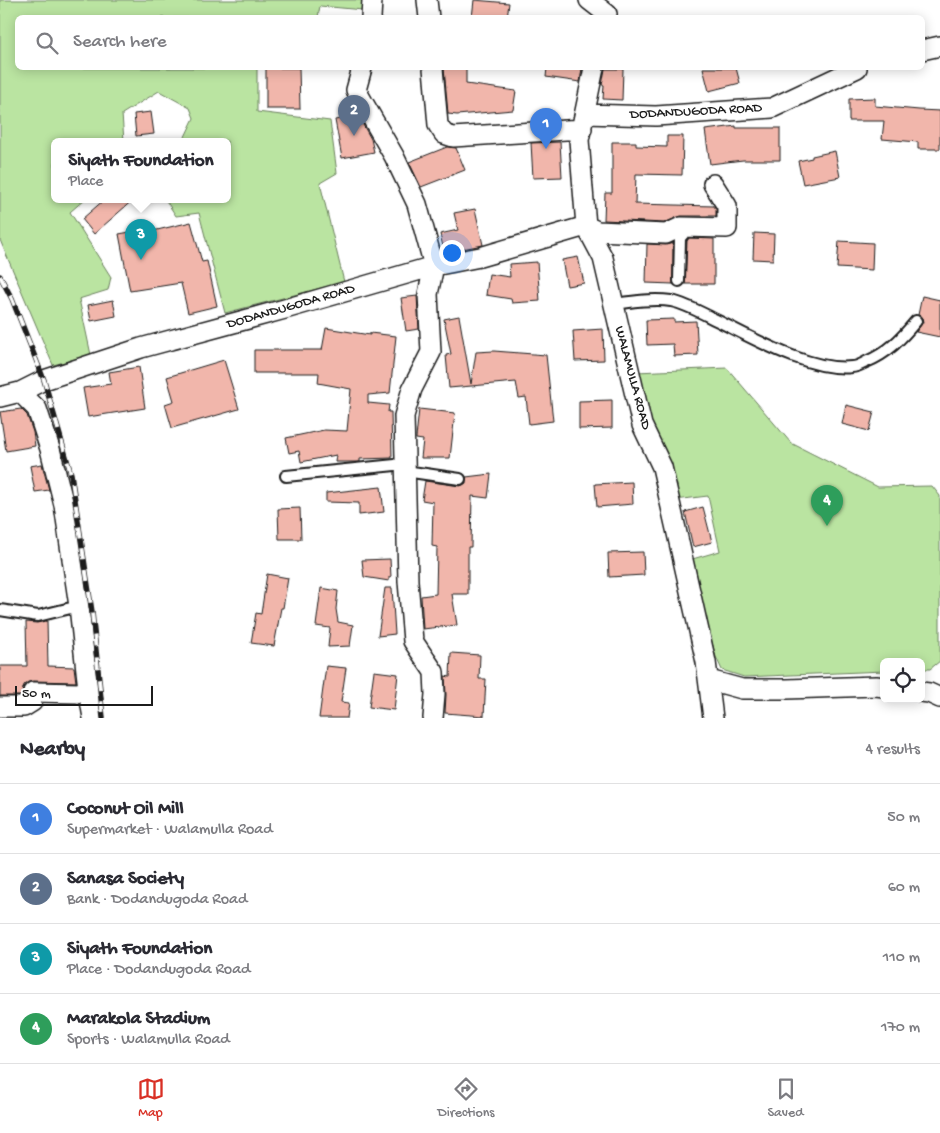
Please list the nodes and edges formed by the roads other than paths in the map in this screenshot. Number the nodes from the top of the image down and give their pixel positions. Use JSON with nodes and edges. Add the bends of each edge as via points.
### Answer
{"nodes":[{"id":1,"x":372,"y":0,"type":"edge"},
{"id":2,"x":428,"y":0,"type":"edge"},
{"id":3,"x":589,"y":0,"type":"edge"},
{"id":4,"x":608,"y":10,"type":"edge"},
{"id":5,"x":371,"y":15,"type":"edge"},
{"id":6,"x":429,"y":15,"type":"edge"},
{"id":7,"x":940,"y":46,"type":"edge"},
{"id":8,"x":925,"y":49,"type":"edge"},
{"id":9,"x":361,"y":70,"type":"edge"},
{"id":10,"x":433,"y":70,"type":"edge"},
{"id":11,"x":594,"y":70,"type":"edge"},
{"id":12,"x":853,"y":70,"type":"edge"},
{"id":13,"x":583,"y":121,"type":"junction"},
{"id":14,"x":712,"y":184,"type":"dead end"},
{"id":15,"x":586,"y":226,"type":"junction"},
{"id":16,"x":690,"y":227,"type":"junction"},
{"id":17,"x":434,"y":266,"type":"junction"},
{"id":18,"x":679,"y":281,"type":"dead end"},
{"id":19,"x":613,"y":304,"type":"junction"},
{"id":20,"x":916,"y":321,"type":"dead end"},
{"id":21,"x":20,"y":392,"type":"junction"},
{"id":22,"x":0,"y":397,"type":"edge"},
{"id":23,"x":405,"y":468,"type":"junction"},
{"id":24,"x":286,"y":476,"type":"dead end"},
{"id":25,"x":460,"y":479,"type":"dead end"},
{"id":26,"x":79,"y":606,"type":"junction"},
{"id":27,"x":0,"y":610,"type":"edge"},
{"id":28,"x":709,"y":680,"type":"junction"},
{"id":29,"x":880,"y":686,"type":"edge"},
{"id":30,"x":88,"y":688,"type":"junction"},
{"id":31,"x":0,"y":707,"type":"edge"},
{"id":32,"x":93,"y":718,"type":"edge"},
{"id":33,"x":434,"y":718,"type":"edge"},
{"id":34,"x":713,"y":718,"type":"edge"}],
"edges":[{"from":1,"to":5,"type":"street"},
{"from":2,"to":6,"type":"street"},
{"from":3,"to":4,"type":"street"},
{"from":7,"to":8,"type":"street"},
{"from":9,"to":17,"type":"street","via":[[356,90],[417,204]]},
{"from":10,"to":13,"type":"street","name":"DODANDUGODA ROAD","via":[[438,125],[444,134],[453,137]]},
{"from":11,"to":13,"type":"street","name":"WALAMULLA ROAD"},
{"from":12,"to":13,"type":"street","name":"DODANDUGODA ROAD","via":[[772,108]]},
{"from":13,"to":15,"type":"street","name":"WALAMULLA ROAD","via":[[579,140]]},
{"from":14,"to":16,"type":"street","via":[[727,206],[727,228]]},
{"from":15,"to":16,"type":"street","via":[[597,231],[666,234],[681,227]]},
{"from":15,"to":17,"type":"street","name":"DODANDUGODA ROAD","via":[[480,257]]},
{"from":15,"to":19,"type":"street","name":"WALAMULLA ROAD","via":[[603,258]]},
{"from":16,"to":18,"type":"lane","via":[[680,238]]},
{"from":17,"to":21,"type":"street","name":"DODANDUGODA ROAD","via":[[142,348],[44,380]]},
{"from":17,"to":23,"type":"street","via":[[428,294],[431,352],[412,389],[404,416]]},
{"from":19,"to":20,"type":"lane","via":[[671,301],[693,308],[767,345],[827,367],[854,367],[876,358],[897,343]]},
{"from":19,"to":28,"type":"street","name":"WALAMULLA ROAD","via":[[642,425],[662,467]]},
{"from":21,"to":22,"type":"street","name":"DODANDUGODA ROAD"},
{"from":21,"to":26,"type":"street","via":[[37,409],[50,449],[64,505]]},
{"from":23,"to":24,"type":"lane"},
{"from":23,"to":25,"type":"lane"},
{"from":23,"to":33,"type":"street","via":[[413,641],[434,672]]},
{"from":26,"to":27,"type":"lane","via":[[38,616]]},
{"from":26,"to":30,"type":"street"},
{"from":28,"to":29,"type":"street","via":[[742,688]]},
{"from":28,"to":34,"type":"street","name":"WALAMULLA ROAD"},
{"from":30,"to":31,"type":"street","via":[[79,693],[33,692],[32,702],[24,707]]},
{"from":30,"to":32,"type":"street"}]}
